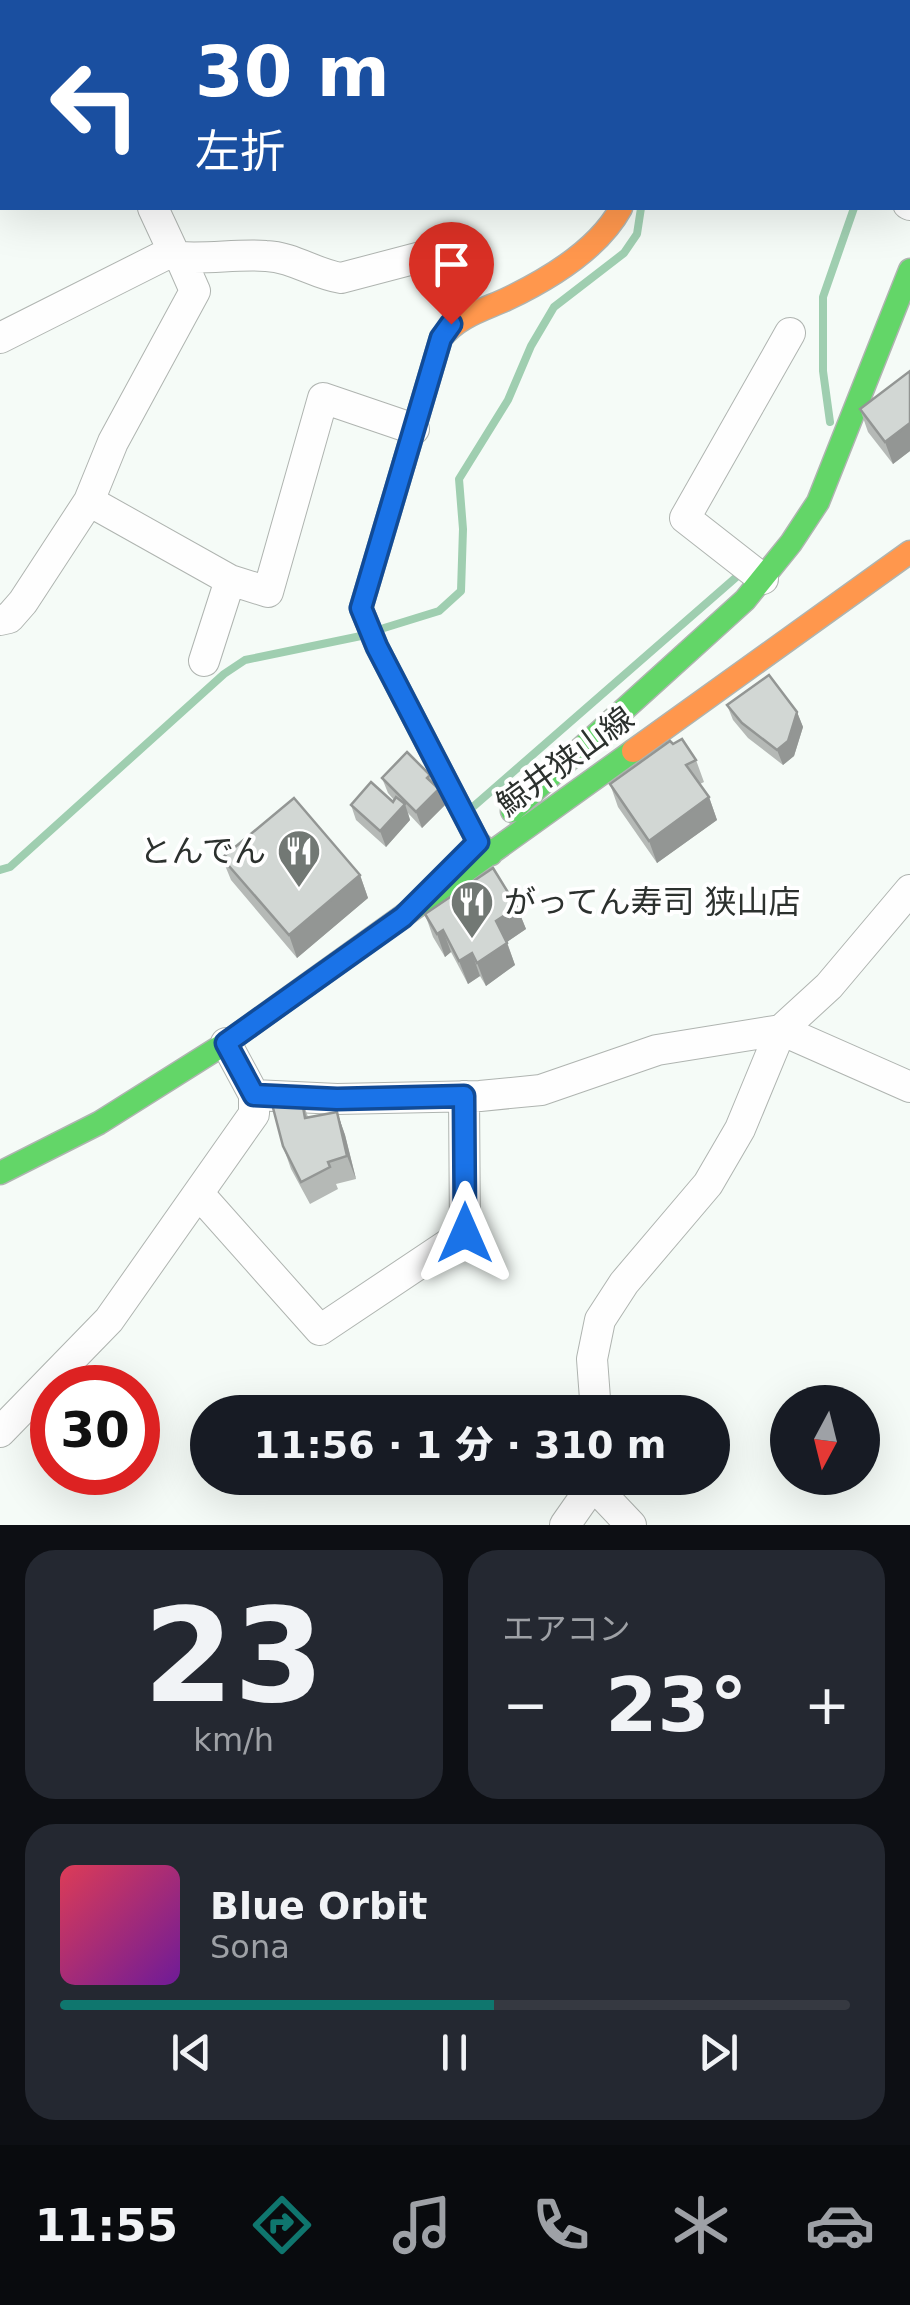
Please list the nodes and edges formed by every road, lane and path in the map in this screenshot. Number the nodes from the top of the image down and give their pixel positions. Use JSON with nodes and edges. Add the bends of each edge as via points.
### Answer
{"nodes":[{"id":1,"x":153,"y":210,"type":"edge"},
{"id":2,"x":620,"y":210,"type":"edge"},
{"id":3,"x":459,"y":246,"type":"dead end"},
{"id":4,"x":177,"y":254,"type":"junction"},
{"id":5,"x":910,"y":270,"type":"edge"},
{"id":6,"x":790,"y":333,"type":"dead end"},
{"id":7,"x":0,"y":338,"type":"edge"},
{"id":8,"x":414,"y":429,"type":"junction"},
{"id":9,"x":90,"y":501,"type":"junction"},
{"id":10,"x":910,"y":552,"type":"edge"},
{"id":11,"x":752,"y":570,"type":"junction"},
{"id":12,"x":230,"y":580,"type":"junction"},
{"id":13,"x":0,"y":620,"type":"edge"},
{"id":14,"x":204,"y":661,"type":"dead end"},
{"id":15,"x":485,"y":848,"type":"junction"},
{"id":16,"x":910,"y":890,"type":"edge"},
{"id":17,"x":781,"y":1030,"type":"junction"},
{"id":18,"x":226,"y":1043,"type":"junction"},
{"id":19,"x":910,"y":1087,"type":"edge"},
{"id":20,"x":254,"y":1095,"type":"junction"},
{"id":21,"x":464,"y":1096,"type":"junction"},
{"id":22,"x":0,"y":1173,"type":"edge"},
{"id":23,"x":200,"y":1194,"type":"junction"},
{"id":24,"x":595,"y":1395,"type":"edge"},
{"id":25,"x":0,"y":1432,"type":"edge"},
{"id":26,"x":585,"y":1495,"type":"edge"},
{"id":27,"x":604,"y":1495,"type":"edge"},
{"id":28,"x":565,"y":1525,"type":"edge"},
{"id":29,"x":631,"y":1525,"type":"edge"}],
"edges":[{"from":1,"to":4,"type":"street"},
{"from":2,"to":8,"type":"street","via":[[582,251],[512,297],[451,324]]},
{"from":3,"to":4,"type":"street","via":[[342,278],[267,256]]},
{"from":4,"to":7,"type":"street"},
{"from":4,"to":9,"type":"street","via":[[195,290],[113,442]]},
{"from":5,"to":11,"type":"street","via":[[818,502]]},
{"from":6,"to":11,"type":"street","via":[[685,518]]},
{"from":8,"to":12,"type":"street","via":[[323,398],[268,592]]},
{"from":8,"to":15,"type":"street","via":[[362,616]]},
{"from":9,"to":12,"type":"street"},
{"from":9,"to":13,"type":"street","via":[[23,602]]},
{"from":10,"to":15,"type":"street","name":"鯨井狭山線"},
{"from":11,"to":15,"type":"street","via":[[745,600]]},
{"from":12,"to":14,"type":"street"},
{"from":15,"to":18,"type":"street","via":[[403,917]]},
{"from":16,"to":17,"type":"street","via":[[829,986]]},
{"from":17,"to":19,"type":"street"},
{"from":17,"to":21,"type":"street","via":[[657,1050],[541,1090]]},
{"from":17,"to":24,"type":"street","via":[[740,1130],[708,1184],[600,1320],[592,1359]]},
{"from":18,"to":20,"type":"street"},
{"from":18,"to":22,"type":"street","via":[[99,1123]]},
{"from":20,"to":21,"type":"street"},
{"from":20,"to":23,"type":"street","via":[[254,1114]]},
{"from":21,"to":23,"type":"street","via":[[465,1233],[320,1330]]},
{"from":23,"to":25,"type":"street","via":[[109,1320]]},
{"from":26,"to":28,"type":"street"},
{"from":27,"to":29,"type":"street"}]}
